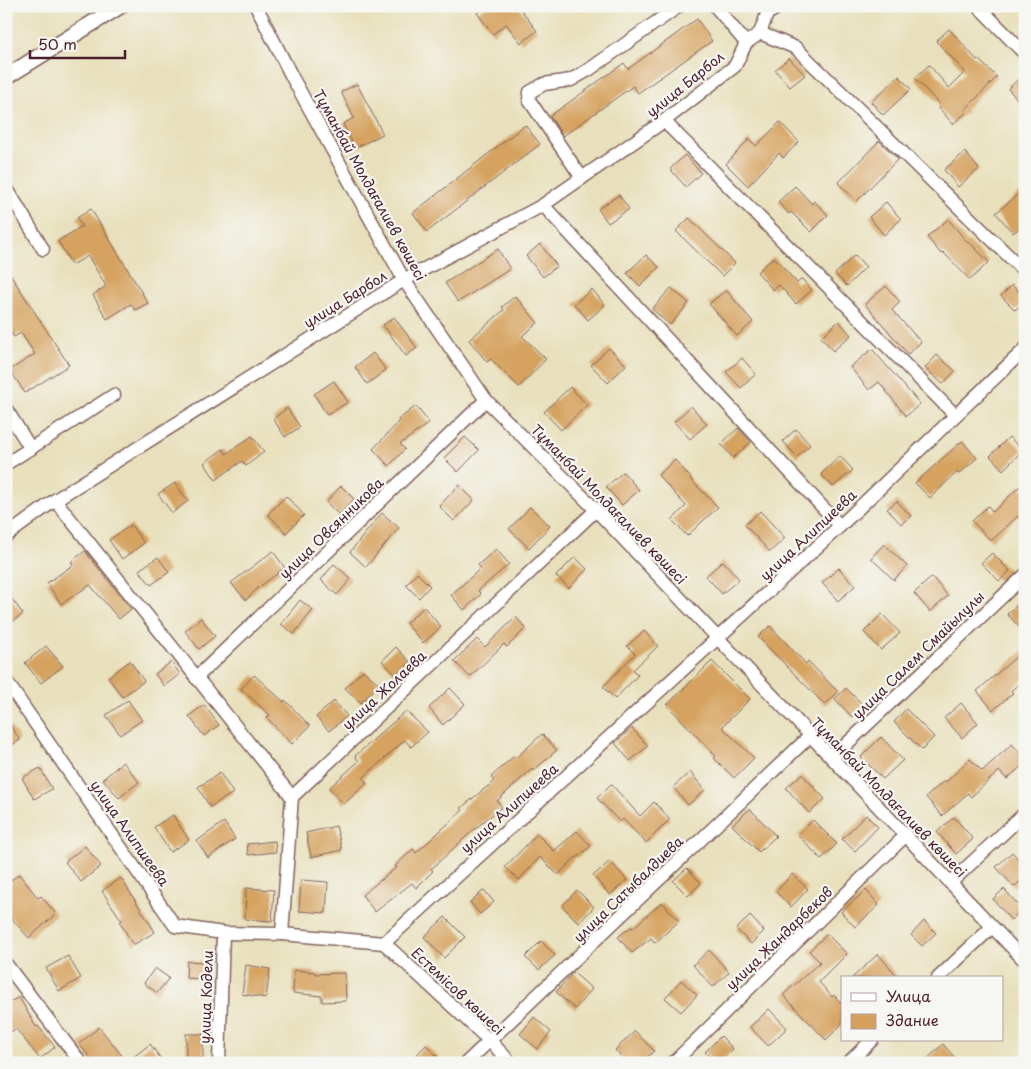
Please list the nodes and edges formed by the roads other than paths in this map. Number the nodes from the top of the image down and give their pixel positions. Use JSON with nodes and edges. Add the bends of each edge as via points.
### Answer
{"nodes":[{"id":1,"x":120,"y":6,"type":"edge"},
{"id":2,"x":256,"y":6,"type":"edge"},
{"id":3,"x":679,"y":6,"type":"edge"},
{"id":4,"x":715,"y":6,"type":"edge"},
{"id":5,"x":780,"y":6,"type":"edge"},
{"id":6,"x":978,"y":6,"type":"edge"},
{"id":7,"x":760,"y":33,"type":"junction"},
{"id":8,"x":746,"y":43,"type":"junction"},
{"id":9,"x":1025,"y":54,"type":"edge"},
{"id":10,"x":6,"y":77,"type":"edge"},
{"id":11,"x":664,"y":121,"type":"junction"},
{"id":12,"x":582,"y":178,"type":"junction"},
{"id":13,"x":6,"y":187,"type":"edge"},
{"id":14,"x":543,"y":205,"type":"junction"},
{"id":15,"x":43,"y":249,"type":"dead end"},
{"id":16,"x":1025,"y":272,"type":"edge"},
{"id":17,"x":404,"y":280,"type":"junction"},
{"id":18,"x":1022,"y":357,"type":"edge"},
{"id":19,"x":114,"y":395,"type":"dead end"},
{"id":20,"x":486,"y":400,"type":"junction"},
{"id":21,"x":6,"y":409,"type":"edge"},
{"id":22,"x":955,"y":415,"type":"junction"},
{"id":23,"x":31,"y":449,"type":"junction"},
{"id":24,"x":6,"y":464,"type":"edge"},
{"id":25,"x":55,"y":500,"type":"junction"},
{"id":26,"x":596,"y":510,"type":"junction"},
{"id":27,"x":840,"y":526,"type":"junction"},
{"id":28,"x":6,"y":536,"type":"edge"},
{"id":29,"x":1025,"y":575,"type":"edge"},
{"id":30,"x":717,"y":639,"type":"junction"},
{"id":31,"x":196,"y":678,"type":"junction"},
{"id":32,"x":6,"y":681,"type":"edge"},
{"id":33,"x":810,"y":736,"type":"junction"},
{"id":34,"x":832,"y":758,"type":"junction"},
{"id":35,"x":292,"y":797,"type":"junction"},
{"id":36,"x":1025,"y":813,"type":"edge"},
{"id":37,"x":905,"y":836,"type":"junction"},
{"id":38,"x":950,"y":883,"type":"junction"},
{"id":39,"x":992,"y":927,"type":"junction"},
{"id":40,"x":223,"y":933,"type":"junction"},
{"id":41,"x":282,"y":934,"type":"junction"},
{"id":42,"x":384,"y":943,"type":"junction"},
{"id":43,"x":1025,"y":961,"type":"edge"},
{"id":44,"x":6,"y":964,"type":"edge"},
{"id":45,"x":940,"y":976,"type":"edge"},
{"id":46,"x":490,"y":1041,"type":"junction"},
{"id":47,"x":870,"y":1042,"type":"edge"},
{"id":48,"x":82,"y":1063,"type":"edge"},
{"id":49,"x":219,"y":1063,"type":"edge"},
{"id":50,"x":466,"y":1063,"type":"edge"},
{"id":51,"x":511,"y":1063,"type":"edge"},
{"id":52,"x":673,"y":1063,"type":"edge"},
{"id":53,"x":848,"y":1063,"type":"edge"}],
"edges":[{"from":1,"to":10,"type":"main road"},
{"from":2,"to":17,"type":"street","name":"Тұманбай Молдағалиев көшесі"},
{"from":3,"to":12,"type":"street","via":[[571,80],[544,84],[530,92],[529,100]]},
{"from":4,"to":8,"type":"street"},
{"from":5,"to":7,"type":"street","name":"улица Барбол","via":[[767,14]]},
{"from":6,"to":9,"type":"street"},
{"from":7,"to":8,"type":"street","name":"улица Барбол"},
{"from":7,"to":16,"type":"street","via":[[796,48]]},
{"from":8,"to":11,"type":"street","name":"улица Барбол","via":[[735,66]]},
{"from":11,"to":12,"type":"street","name":"улица Барбол"},
{"from":11,"to":22,"type":"street"},
{"from":12,"to":14,"type":"street","name":"улица Барбол"},
{"from":13,"to":15,"type":"street"},
{"from":14,"to":17,"type":"street","name":"улица Барбол"},
{"from":14,"to":27,"type":"street"},
{"from":17,"to":20,"type":"street","name":"Тұманбай Молдағалиев көшесі"},
{"from":17,"to":25,"type":"street","name":"улица Барбол"},
{"from":18,"to":22,"type":"street","name":"улица Алипшеева"},
{"from":19,"to":23,"type":"street"},
{"from":20,"to":26,"type":"street","name":"Тұманбай Молдағалиев көшесі"},
{"from":20,"to":31,"type":"street","name":"улица Овсянникова"},
{"from":21,"to":23,"type":"street"},
{"from":22,"to":27,"type":"street","name":"улица Алипшеева"},
{"from":23,"to":24,"type":"street"},
{"from":25,"to":28,"type":"street","name":"улица Барбол"},
{"from":25,"to":31,"type":"street"},
{"from":26,"to":30,"type":"street","name":"Тұманбай Молдағалиев көшесі"},
{"from":26,"to":35,"type":"street","name":"улица Жолаева"},
{"from":27,"to":30,"type":"street","name":"улица Алипшеева"},
{"from":29,"to":34,"type":"street","name":"улица Салем Смайылулы"},
{"from":30,"to":33,"type":"street","name":"Тұманбай Молдағалиев көшесі"},
{"from":30,"to":42,"type":"street","name":"улица Алипшеева"},
{"from":31,"to":35,"type":"street"},
{"from":32,"to":40,"type":"street","name":"улица Алипшеева","via":[[176,926]]},
{"from":33,"to":34,"type":"street","name":"Тұманбай Молдағалиев көшесі"},
{"from":33,"to":46,"type":"street","name":"улица Сатыбалдиева"},
{"from":34,"to":37,"type":"street","name":"Тұманбай Молдағалиев көшесі"},
{"from":35,"to":41,"type":"street"},
{"from":36,"to":38,"type":"street"},
{"from":37,"to":38,"type":"street","name":"Тұманбай Молдағалиев көшесі"},
{"from":37,"to":52,"type":"street","name":"улица Жандарбеков"},
{"from":38,"to":39,"type":"street","name":"Тұманбай Молдағалиев көшесі"},
{"from":39,"to":43,"type":"street","name":"Тұманбай Молдағалиев көшесі"},
{"from":39,"to":45,"type":"street"},
{"from":40,"to":41,"type":"street","name":"улица Алипшеева"},
{"from":40,"to":49,"type":"street","name":"улица Кодели"},
{"from":41,"to":42,"type":"street","name":"улица Алипшеева"},
{"from":42,"to":46,"type":"street","name":"Естемісов көшесі"},
{"from":44,"to":48,"type":"street"},
{"from":46,"to":50,"type":"street","name":"улица Сатыбалдиева"},
{"from":46,"to":51,"type":"street","name":"Естемісов көшесі"},
{"from":47,"to":53,"type":"street"}]}
